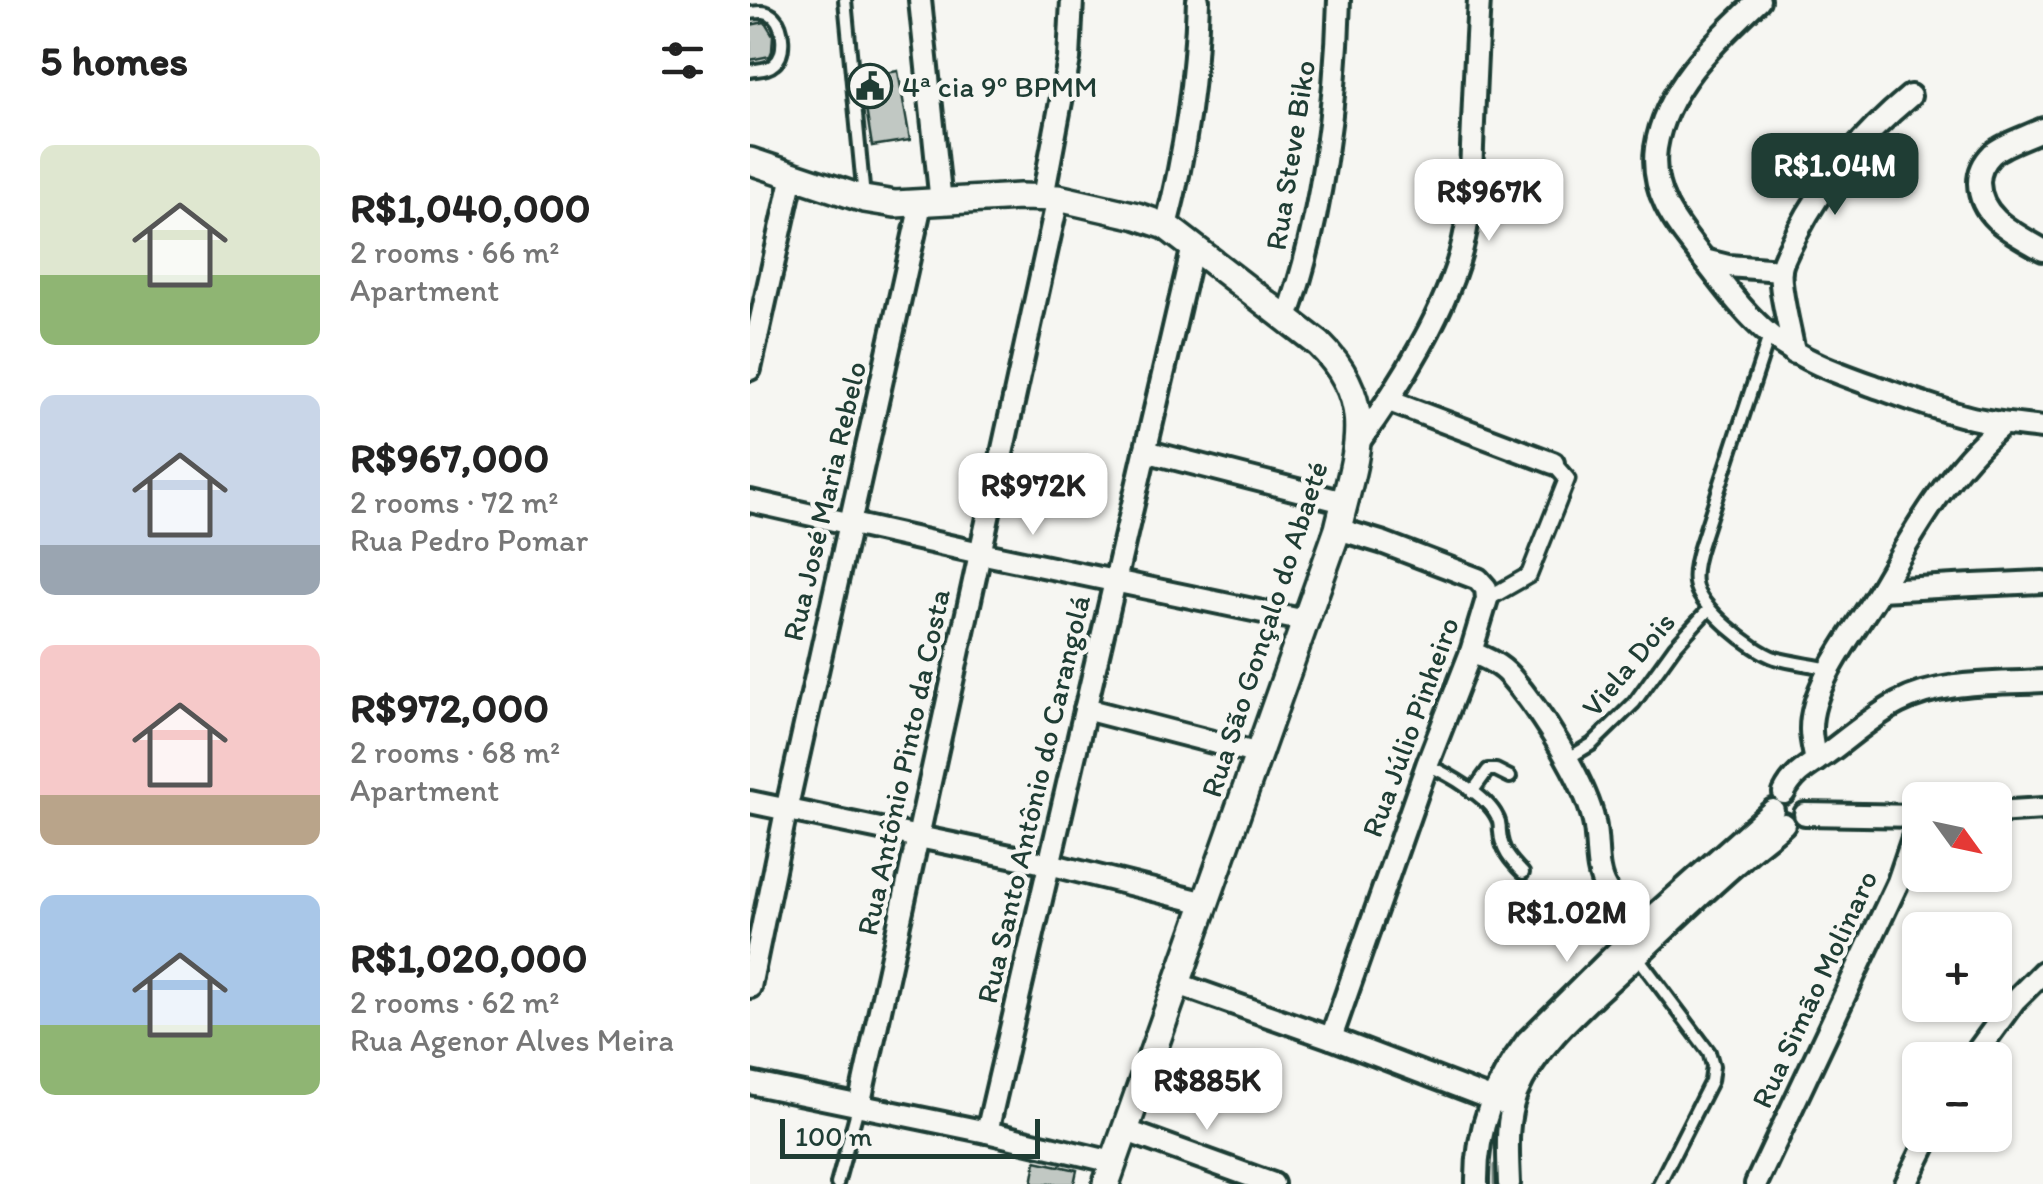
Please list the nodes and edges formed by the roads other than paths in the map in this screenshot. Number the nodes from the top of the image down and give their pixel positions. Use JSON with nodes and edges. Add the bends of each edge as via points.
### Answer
{"nodes":[{"id":1,"x":845,"y":0,"type":"edge"},
{"id":2,"x":920,"y":0,"type":"edge"},
{"id":3,"x":1072,"y":0,"type":"edge"},
{"id":4,"x":1198,"y":0,"type":"edge"},
{"id":5,"x":1339,"y":0,"type":"edge"},
{"id":6,"x":1479,"y":0,"type":"edge"},
{"id":7,"x":1759,"y":0,"type":"edge"},
{"id":8,"x":750,"y":13,"type":"edge"},
{"id":9,"x":750,"y":71,"type":"edge"},
{"id":10,"x":1910,"y":96,"type":"dead end"},
{"id":11,"x":2043,"y":129,"type":"edge"},
{"id":12,"x":750,"y":161,"type":"edge"},
{"id":13,"x":794,"y":175,"type":"junction"},
{"id":14,"x":1050,"y":198,"type":"junction"},
{"id":15,"x":864,"y":199,"type":"junction"},
{"id":16,"x":931,"y":203,"type":"junction"},
{"id":17,"x":1166,"y":226,"type":"junction"},
{"id":18,"x":1192,"y":246,"type":"junction"},
{"id":19,"x":2043,"y":250,"type":"edge"},
{"id":20,"x":1704,"y":260,"type":"junction"},
{"id":21,"x":1780,"y":270,"type":"junction"},
{"id":22,"x":1287,"y":318,"type":"junction"},
{"id":23,"x":1769,"y":335,"type":"junction"},
{"id":24,"x":1794,"y":353,"type":"junction"},
{"id":25,"x":750,"y":369,"type":"edge"},
{"id":26,"x":1389,"y":400,"type":"junction"},
{"id":27,"x":2003,"y":424,"type":"junction"},
{"id":28,"x":2043,"y":428,"type":"edge"},
{"id":29,"x":1358,"y":444,"type":"junction"},
{"id":30,"x":1145,"y":450,"type":"junction"},
{"id":31,"x":1553,"y":463,"type":"joint"},
{"id":32,"x":750,"y":501,"type":"edge"},
{"id":33,"x":1344,"y":502,"type":"junction"},
{"id":34,"x":849,"y":525,"type":"junction"},
{"id":35,"x":1338,"y":528,"type":"junction"},
{"id":36,"x":980,"y":554,"type":"junction"},
{"id":37,"x":1115,"y":580,"type":"junction"},
{"id":38,"x":2043,"y":582,"type":"edge"},
{"id":39,"x":1880,"y":590,"type":"junction"},
{"id":40,"x":1487,"y":599,"type":"junction"},
{"id":41,"x":1709,"y":609,"type":"junction"},
{"id":42,"x":1306,"y":621,"type":"junction"},
{"id":43,"x":1471,"y":652,"type":"junction"},
{"id":44,"x":1830,"y":669,"type":"junction"},
{"id":45,"x":2043,"y":681,"type":"edge"},
{"id":46,"x":1085,"y":709,"type":"junction"},
{"id":47,"x":1259,"y":754,"type":"junction"},
{"id":48,"x":1567,"y":760,"type":"junction"},
{"id":49,"x":1428,"y":764,"type":"junction"},
{"id":50,"x":1812,"y":764,"type":"junction"},
{"id":51,"x":1510,"y":777,"type":"dead end"},
{"id":52,"x":1472,"y":792,"type":"junction"},
{"id":53,"x":750,"y":802,"type":"edge"},
{"id":54,"x":1789,"y":807,"type":"junction"},
{"id":55,"x":786,"y":810,"type":"junction"},
{"id":56,"x":2043,"y":810,"type":"edge"},
{"id":57,"x":2012,"y":811,"type":"edge"},
{"id":58,"x":1902,"y":815,"type":"edge"},
{"id":59,"x":918,"y":837,"type":"junction"},
{"id":60,"x":1049,"y":864,"type":"junction"},
{"id":61,"x":1902,"y":870,"type":"edge"},
{"id":62,"x":1523,"y":872,"type":"dead end"},
{"id":63,"x":1206,"y":903,"type":"junction"},
{"id":64,"x":1649,"y":920,"type":"junction"},
{"id":65,"x":1637,"y":956,"type":"junction"},
{"id":66,"x":2043,"y":972,"type":"edge"},
{"id":67,"x":1178,"y":984,"type":"junction"},
{"id":68,"x":750,"y":986,"type":"edge"},
{"id":69,"x":1331,"y":1038,"type":"junction"},
{"id":70,"x":1983,"y":1042,"type":"edge"},
{"id":71,"x":750,"y":1083,"type":"edge"},
{"id":72,"x":1491,"y":1100,"type":"junction"},
{"id":73,"x":859,"y":1106,"type":"junction"},
{"id":74,"x":1512,"y":1107,"type":"junction"},
{"id":75,"x":1124,"y":1130,"type":"junction"},
{"id":76,"x":987,"y":1132,"type":"junction"},
{"id":77,"x":1506,"y":1144,"type":"junction"},
{"id":78,"x":1478,"y":1148,"type":"junction"},
{"id":79,"x":1922,"y":1152,"type":"edge"},
{"id":80,"x":1109,"y":1173,"type":"edge"},
{"id":81,"x":836,"y":1184,"type":"edge"},
{"id":82,"x":1274,"y":1184,"type":"edge"},
{"id":83,"x":1478,"y":1184,"type":"edge"},
{"id":84,"x":1509,"y":1184,"type":"edge"},
{"id":85,"x":1659,"y":1184,"type":"edge"},
{"id":86,"x":1756,"y":1184,"type":"edge"},
{"id":87,"x":1906,"y":1184,"type":"edge"}],
"edges":[{"from":1,"to":15,"type":"lane"},
{"from":2,"to":16,"type":"street","name":"Rua José Maria Rebelo"},
{"from":3,"to":14,"type":"street","name":"Rua Antônio Pinto da Costa"},
{"from":4,"to":17,"type":"street","via":[[1189,102]]},
{"from":5,"to":22,"type":"street","name":"Rua Steve Biko","via":[[1314,223]]},
{"from":6,"to":26,"type":"street","via":[[1465,236],[1438,309]]},
{"from":7,"to":20,"type":"street","via":[[1689,75],[1657,144],[1658,190]]},
{"from":8,"to":9,"type":"lane","via":[[761,11],[778,22],[782,50],[775,64]]},
{"from":10,"to":21,"type":"street","via":[[1850,153],[1804,219]]},
{"from":11,"to":19,"type":"street","via":[[1995,152],[1980,174],[1979,190],[1996,220]]},
{"from":12,"to":13,"type":"street","name":"Rua São Gonçalo do Abaeté"},
{"from":13,"to":15,"type":"street","name":"Rua São Gonçalo do Abaeté"},
{"from":13,"to":25,"type":"street"},
{"from":14,"to":16,"type":"street","name":"Rua São Gonçalo do Abaeté"},
{"from":14,"to":17,"type":"street","name":"Rua São Gonçalo do Abaeté"},
{"from":14,"to":36,"type":"street","name":"Rua Antônio Pinto da Costa"},
{"from":15,"to":16,"type":"street","name":"Rua São Gonçalo do Abaeté"},
{"from":16,"to":34,"type":"street","name":"Rua José Maria Rebelo"},
{"from":17,"to":18,"type":"street","name":"Rua São Gonçalo do Abaeté"},
{"from":18,"to":22,"type":"street","name":"Rua São Gonçalo do Abaeté"},
{"from":18,"to":30,"type":"street","name":"Rua Santo Antônio do Carangolá"},
{"from":20,"to":21,"type":"street"},
{"from":20,"to":23,"type":"street"},
{"from":21,"to":24,"type":"street"},
{"from":22,"to":29,"type":"street","name":"Rua São Gonçalo do Abaeté","via":[[1342,370],[1359,418]]},
{"from":23,"to":24,"type":"street"},
{"from":23,"to":41,"type":"lane","via":[[1695,564],[1694,584]]},
{"from":24,"to":27,"type":"street","via":[[1932,407]]},
{"from":26,"to":29,"type":"street"},
{"from":26,"to":31,"type":"street"},
{"from":27,"to":28,"type":"street"},
{"from":27,"to":39,"type":"street","via":[[1953,475]]},
{"from":29,"to":33,"type":"street","name":"Rua São Gonçalo do Abaeté"},
{"from":30,"to":33,"type":"street"},
{"from":30,"to":37,"type":"street","name":"Rua Santo Antônio do Carangolá"},
{"from":31,"to":40,"type":"street","via":[[1567,479],[1529,575]]},
{"from":32,"to":34,"type":"street"},
{"from":33,"to":35,"type":"street","name":"Rua São Gonçalo do Abaeté"},
{"from":34,"to":36,"type":"street"},
{"from":34,"to":55,"type":"street","name":"Rua José Maria Rebelo"},
{"from":35,"to":40,"type":"street","name":"Rua Júlio Pinheiro","via":[[1478,579]]},
{"from":35,"to":42,"type":"street","name":"Rua São Gonçalo do Abaeté"},
{"from":36,"to":37,"type":"street"},
{"from":36,"to":59,"type":"street","name":"Rua Antônio Pinto da Costa"},
{"from":37,"to":42,"type":"street"},
{"from":37,"to":46,"type":"street","name":"Rua Santo Antônio do Carangolá"},
{"from":38,"to":39,"type":"street"},
{"from":39,"to":44,"type":"street"},
{"from":40,"to":43,"type":"street","name":"Rua Júlio Pinheiro"},
{"from":41,"to":44,"type":"lane","name":"Viela Dois","via":[[1764,653]]},
{"from":41,"to":48,"type":"lane","name":"Viela Dois","via":[[1634,703]]},
{"from":42,"to":47,"type":"street","name":"Rua São Gonçalo do Abaeté"},
{"from":43,"to":48,"type":"street","via":[[1510,676]]},
{"from":43,"to":49,"type":"street","name":"Rua Júlio Pinheiro"},
{"from":44,"to":50,"type":"street","via":[[1812,713]]},
{"from":45,"to":50,"type":"street","via":[[1917,694]]},
{"from":46,"to":47,"type":"street"},
{"from":46,"to":60,"type":"street","name":"Rua Santo Antônio do Carangolá"},
{"from":47,"to":63,"type":"street","name":"Rua São Gonçalo do Abaeté"},
{"from":48,"to":64,"type":"street","via":[[1590,803],[1606,890]]},
{"from":49,"to":52,"type":"lane"},
{"from":49,"to":69,"type":"street","name":"Rua Júlio Pinheiro"},
{"from":50,"to":54,"type":"street","via":[[1794,776]]},
{"from":51,"to":52,"type":"lane","via":[[1488,770]]},
{"from":52,"to":62,"type":"lane","via":[[1497,816],[1505,851]]},
{"from":53,"to":55,"type":"street"},
{"from":54,"to":58,"type":"street"},
{"from":54,"to":64,"type":"street"},
{"from":54,"to":65,"type":"street"},
{"from":55,"to":59,"type":"street"},
{"from":55,"to":68,"type":"street","name":"Rua José Maria Rebelo"},
{"from":56,"to":57,"type":"street"},
{"from":59,"to":60,"type":"street"},
{"from":59,"to":73,"type":"street","name":"Rua Antônio Pinto da Costa"},
{"from":60,"to":63,"type":"street"},
{"from":60,"to":76,"type":"street","name":"Rua Santo Antônio do Carangolá"},
{"from":61,"to":86,"type":"street","name":"Rua Simão Molinaro"},
{"from":63,"to":67,"type":"street","name":"Rua São Gonçalo do Abaeté"},
{"from":64,"to":72,"type":"street","via":[[1527,1041]]},
{"from":65,"to":74,"type":"street","via":[[1546,1047]]},
{"from":65,"to":85,"type":"lane","via":[[1713,1066]]},
{"from":66,"to":70,"type":"street"},
{"from":67,"to":69,"type":"street"},
{"from":67,"to":75,"type":"street","name":"Rua São Gonçalo do Abaeté"},
{"from":69,"to":72,"type":"street"},
{"from":71,"to":73,"type":"street"},
{"from":72,"to":74,"type":"street"},
{"from":72,"to":78,"type":"street"},
{"from":73,"to":76,"type":"street"},
{"from":73,"to":81,"type":"lane"},
{"from":74,"to":77,"type":"street"},
{"from":75,"to":80,"type":"street","name":"Rua São Gonçalo do Abaeté"},
{"from":75,"to":82,"type":"street"},
{"from":76,"to":80,"type":"street"},
{"from":77,"to":78,"type":"street"},
{"from":77,"to":84,"type":"street"},
{"from":78,"to":83,"type":"street"},
{"from":79,"to":87,"type":"street"}]}
